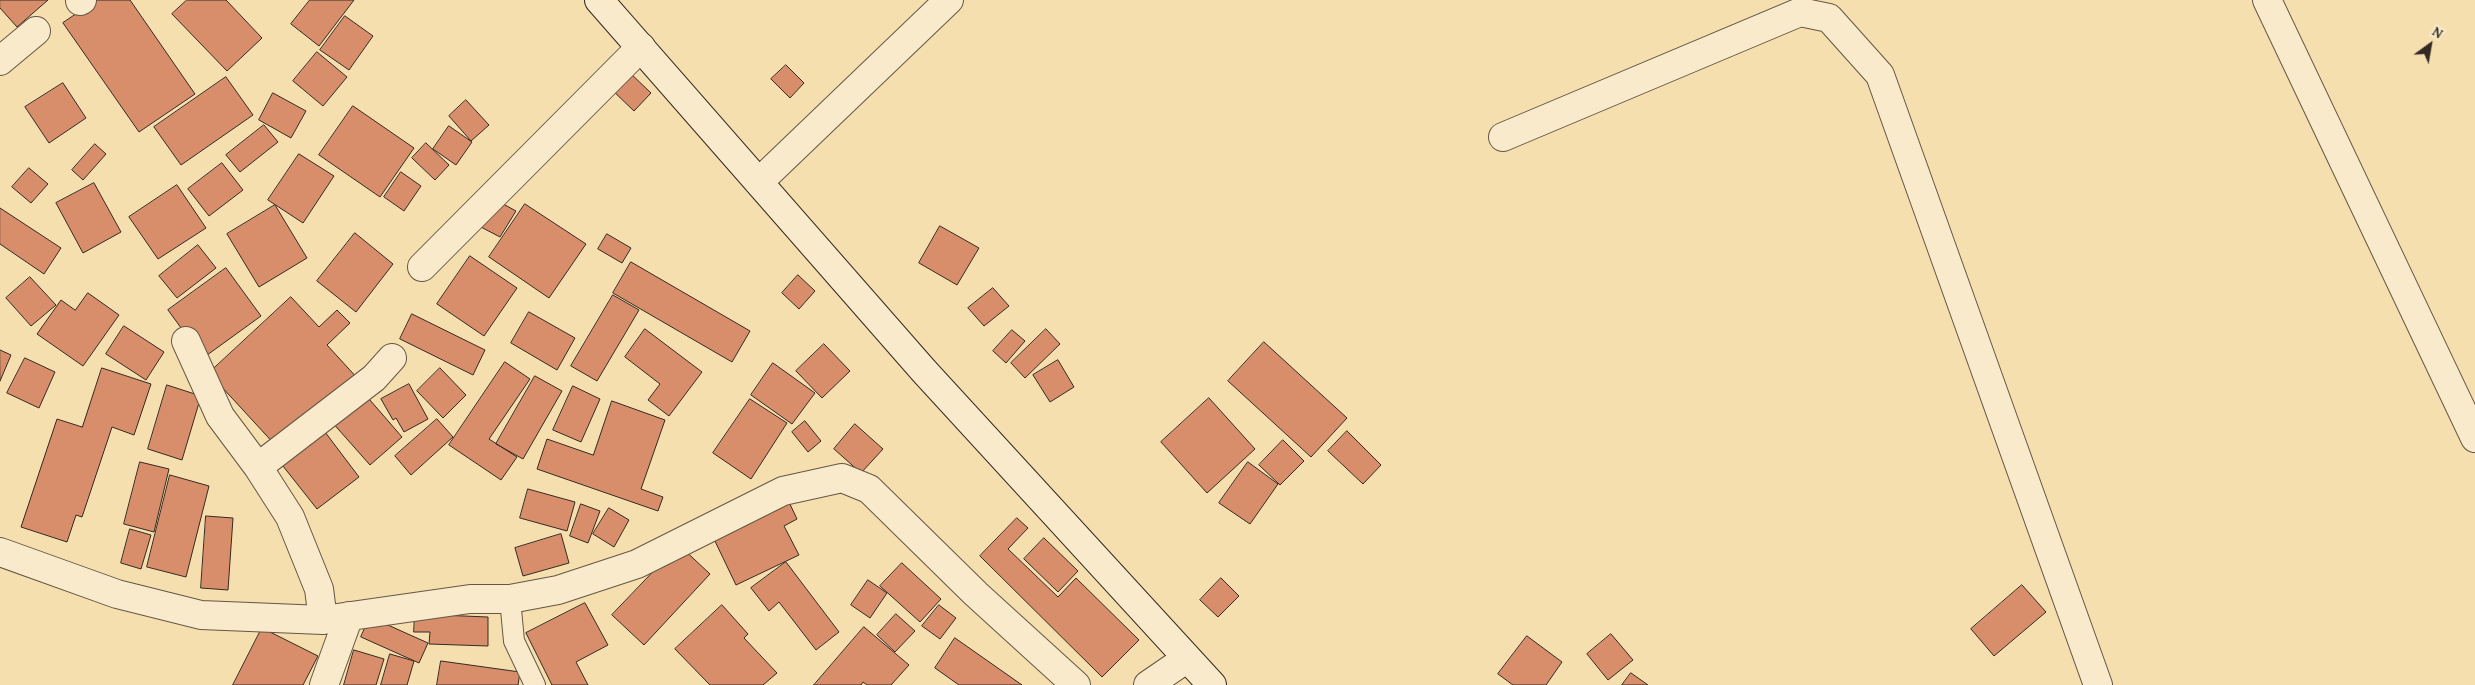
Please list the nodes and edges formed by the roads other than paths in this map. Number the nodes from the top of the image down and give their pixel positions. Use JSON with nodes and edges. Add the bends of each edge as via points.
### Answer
{"nodes":[{"id":1,"x":599,"y":0,"type":"edge"},
{"id":2,"x":949,"y":0,"type":"edge"},
{"id":3,"x":2267,"y":0,"type":"edge"},
{"id":4,"x":36,"y":31,"type":"dead end"},
{"id":5,"x":641,"y":47,"type":"junction"},
{"id":6,"x":0,"y":61,"type":"edge"},
{"id":7,"x":1503,"y":137,"type":"dead end"},
{"id":8,"x":759,"y":182,"type":"junction"},
{"id":9,"x":422,"y":267,"type":"dead end"},
{"id":10,"x":186,"y":341,"type":"dead end"},
{"id":11,"x":392,"y":358,"type":"dead end"},
{"id":12,"x":2475,"y":438,"type":"edge"},
{"id":13,"x":258,"y":467,"type":"junction"},
{"id":14,"x":0,"y":552,"type":"edge"},
{"id":15,"x":510,"y":599,"type":"junction"},
{"id":16,"x":336,"y":618,"type":"junction"},
{"id":17,"x":1186,"y":659,"type":"junction"},
{"id":18,"x":324,"y":685,"type":"edge"},
{"id":19,"x":535,"y":685,"type":"edge"},
{"id":20,"x":1076,"y":685,"type":"edge"},
{"id":21,"x":1148,"y":685,"type":"edge"},
{"id":22,"x":1212,"y":685,"type":"edge"},
{"id":23,"x":2098,"y":685,"type":"edge"}],
"edges":[{"from":1,"to":5,"type":"street"},
{"from":2,"to":8,"type":"street"},
{"from":3,"to":12,"type":"street"},
{"from":4,"to":6,"type":"street"},
{"from":5,"to":8,"type":"street"},
{"from":5,"to":9,"type":"street"},
{"from":7,"to":23,"type":"street","via":[[1800,12],[1829,18],[1880,75]]},
{"from":8,"to":17,"type":"street","via":[[924,371]]},
{"from":10,"to":13,"type":"street","via":[[220,416]]},
{"from":11,"to":13,"type":"street","via":[[374,378]]},
{"from":13,"to":16,"type":"street","via":[[290,518],[319,589]]},
{"from":14,"to":16,"type":"street","via":[[117,594],[200,615]]},
{"from":15,"to":16,"type":"street","via":[[470,599]]},
{"from":15,"to":19,"type":"lane","via":[[514,641]]},
{"from":15,"to":20,"type":"street","via":[[558,590],[636,564],[783,492],[842,478],[869,489],[976,594]]},
{"from":16,"to":18,"type":"street"},
{"from":17,"to":21,"type":"street"},
{"from":17,"to":22,"type":"street"}]}
